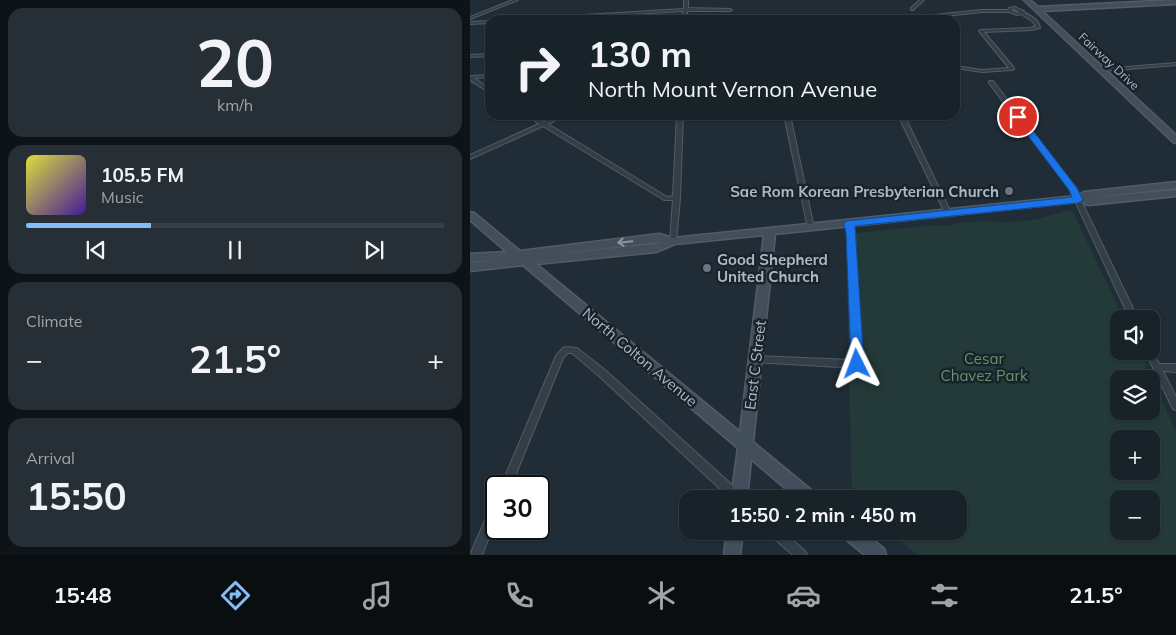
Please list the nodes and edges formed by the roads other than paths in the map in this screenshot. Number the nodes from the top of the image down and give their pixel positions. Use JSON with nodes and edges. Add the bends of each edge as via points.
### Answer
{"nodes":[{"id":1,"x":516,"y":0,"type":"edge"},
{"id":2,"x":686,"y":0,"type":"edge"},
{"id":3,"x":922,"y":0,"type":"edge"},
{"id":4,"x":1027,"y":0,"type":"edge"},
{"id":5,"x":1176,"y":2,"type":"edge"},
{"id":6,"x":912,"y":9,"type":"dead end"},
{"id":7,"x":1036,"y":9,"type":"junction"},
{"id":8,"x":685,"y":10,"type":"junction"},
{"id":9,"x":730,"y":10,"type":"dead end"},
{"id":10,"x":1020,"y":11,"type":"junction"},
{"id":11,"x":601,"y":15,"type":"edge"},
{"id":12,"x":685,"y":15,"type":"edge"},
{"id":13,"x":943,"y":15,"type":"edge"},
{"id":14,"x":470,"y":18,"type":"edge"},
{"id":15,"x":485,"y":22,"type":"edge"},
{"id":16,"x":470,"y":23,"type":"edge"},
{"id":17,"x":485,"y":55,"type":"edge"},
{"id":18,"x":470,"y":56,"type":"edge"},
{"id":19,"x":1176,"y":64,"type":"edge"},
{"id":20,"x":960,"y":68,"type":"edge"},
{"id":21,"x":1102,"y":70,"type":"junction"},
{"id":22,"x":485,"y":76,"type":"edge"},
{"id":23,"x":470,"y":78,"type":"edge"},
{"id":24,"x":991,"y":82,"type":"dead end"},
{"id":25,"x":485,"y":87,"type":"edge"},
{"id":26,"x":537,"y":120,"type":"edge"},
{"id":27,"x":552,"y":120,"type":"edge"},
{"id":28,"x":680,"y":120,"type":"edge"},
{"id":29,"x":788,"y":120,"type":"edge"},
{"id":30,"x":903,"y":120,"type":"edge"},
{"id":31,"x":543,"y":124,"type":"junction"},
{"id":32,"x":1176,"y":140,"type":"edge"},
{"id":33,"x":470,"y":157,"type":"edge"},
{"id":34,"x":1176,"y":185,"type":"edge"},
{"id":35,"x":1176,"y":193,"type":"edge"},
{"id":36,"x":677,"y":198,"type":"junction"},
{"id":37,"x":1078,"y":200,"type":"junction"},
{"id":38,"x":948,"y":213,"type":"junction"},
{"id":39,"x":470,"y":215,"type":"edge"},
{"id":40,"x":850,"y":224,"type":"junction"},
{"id":41,"x":811,"y":228,"type":"junction"},
{"id":42,"x":770,"y":232,"type":"junction"},
{"id":43,"x":674,"y":241,"type":"junction"},
{"id":44,"x":470,"y":258,"type":"edge"},
{"id":45,"x":520,"y":258,"type":"junction"},
{"id":46,"x":470,"y":267,"type":"edge"},
{"id":47,"x":1130,"y":310,"type":"edge"},
{"id":48,"x":756,"y":360,"type":"junction"},
{"id":49,"x":1154,"y":360,"type":"edge"},
{"id":50,"x":1157,"y":367,"type":"junction"},
{"id":51,"x":1176,"y":368,"type":"edge"},
{"id":52,"x":1176,"y":406,"type":"edge"},
{"id":53,"x":745,"y":444,"type":"junction"},
{"id":54,"x":511,"y":475,"type":"edge"},
{"id":55,"x":729,"y":490,"type":"edge"},
{"id":56,"x":740,"y":490,"type":"edge"},
{"id":57,"x":799,"y":490,"type":"edge"},
{"id":58,"x":485,"y":534,"type":"edge"},
{"id":59,"x":734,"y":540,"type":"edge"},
{"id":60,"x":784,"y":540,"type":"edge"},
{"id":61,"x":860,"y":540,"type":"edge"},
{"id":62,"x":476,"y":555,"type":"edge"},
{"id":63,"x":732,"y":555,"type":"edge"},
{"id":64,"x":800,"y":555,"type":"edge"},
{"id":65,"x":878,"y":555,"type":"edge"}],
"edges":[{"from":1,"to":14,"type":"street"},
{"from":2,"to":8,"type":"street"},
{"from":3,"to":6,"type":"street"},
{"from":4,"to":7,"type":"street","name":"Fairway Drive"},
{"from":5,"to":7,"type":"street"},
{"from":7,"to":10,"type":"street","via":[[1031,13]]},
{"from":7,"to":21,"type":"street","name":"Fairway Drive"},
{"from":8,"to":9,"type":"street"},
{"from":8,"to":11,"type":"street"},
{"from":8,"to":12,"type":"street"},
{"from":10,"to":13,"type":"street","via":[[1012,8],[1010,12]]},
{"from":10,"to":20,"type":"street","via":[[1038,26],[980,31],[1012,69],[982,71]]},
{"from":15,"to":16,"type":"street"},
{"from":17,"to":18,"type":"street"},
{"from":19,"to":21,"type":"street"},
{"from":21,"to":32,"type":"street","name":"Fairway Drive"},
{"from":22,"to":23,"type":"street"},
{"from":23,"to":25,"type":"street"},
{"from":24,"to":37,"type":"street","via":[[1074,190]]},
{"from":26,"to":31,"type":"street"},
{"from":27,"to":31,"type":"street"},
{"from":28,"to":36,"type":"street"},
{"from":29,"to":41,"type":"street"},
{"from":30,"to":38,"type":"street"},
{"from":31,"to":33,"type":"street"},
{"from":31,"to":36,"type":"street","via":[[666,199]]},
{"from":34,"to":37,"type":"street","via":[[1084,195]]},
{"from":35,"to":37,"type":"street","via":[[1089,202]]},
{"from":36,"to":43,"type":"street"},
{"from":37,"to":38,"type":"street"},
{"from":37,"to":47,"type":"street"},
{"from":38,"to":40,"type":"street"},
{"from":39,"to":45,"type":"street","name":"North Colton Avenue"},
{"from":40,"to":41,"type":"street"},
{"from":40,"to":48,"type":"street","via":[[857,364]]},
{"from":41,"to":42,"type":"street"},
{"from":42,"to":43,"type":"street"},
{"from":42,"to":48,"type":"street","name":"East C Street"},
{"from":43,"to":45,"type":"street","via":[[656,248]]},
{"from":44,"to":45,"type":"street"},
{"from":45,"to":46,"type":"street"},
{"from":45,"to":53,"type":"street","name":"North Colton Avenue"},
{"from":48,"to":53,"type":"street","name":"East C Street"},
{"from":49,"to":50,"type":"street"},
{"from":50,"to":51,"type":"street"},
{"from":50,"to":52,"type":"street"},
{"from":53,"to":56,"type":"street","name":"East C Street"},
{"from":53,"to":57,"type":"street","name":"North Colton Avenue"},
{"from":54,"to":55,"type":"street","via":[[560,356],[566,350],[574,350]]},
{"from":58,"to":62,"type":"street"},
{"from":59,"to":63,"type":"street"},
{"from":60,"to":64,"type":"street"},
{"from":61,"to":65,"type":"street"}]}
